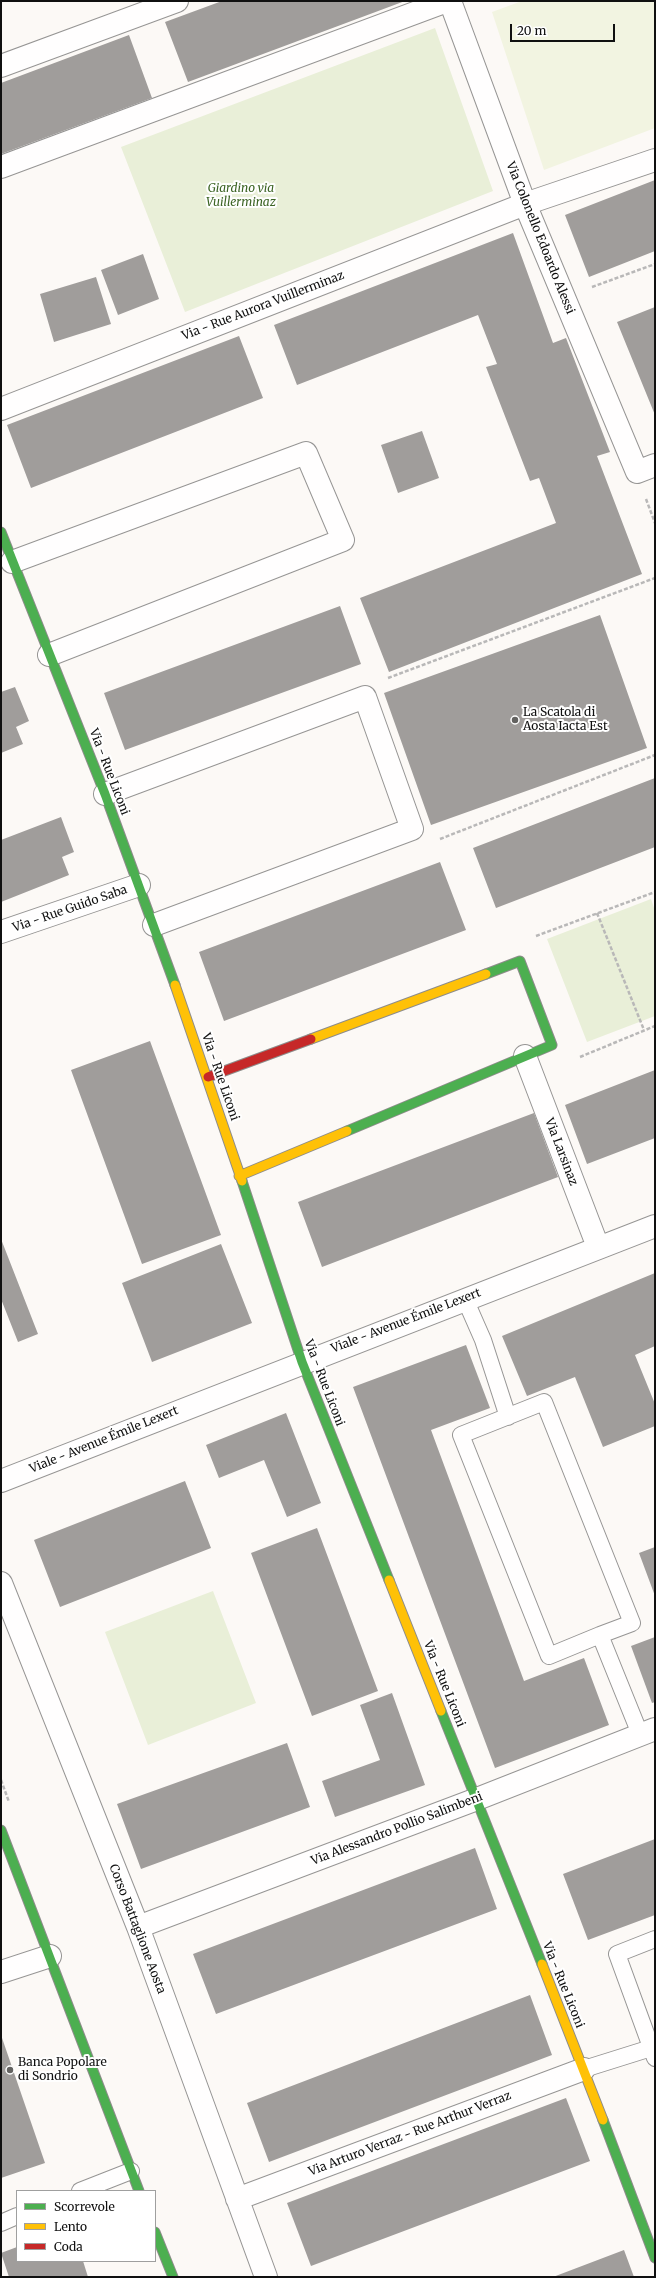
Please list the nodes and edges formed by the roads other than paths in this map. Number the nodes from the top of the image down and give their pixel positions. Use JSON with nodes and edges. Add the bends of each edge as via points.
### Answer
{"nodes":[{"id":1,"x":177,"y":1,"type":"edge"},
{"id":2,"x":448,"y":1,"type":"edge"},
{"id":3,"x":1,"y":66,"type":"edge"},
{"id":4,"x":655,"y":160,"type":"edge"},
{"id":5,"x":1,"y":167,"type":"edge"},
{"id":6,"x":525,"y":204,"type":"junction"},
{"id":7,"x":1,"y":408,"type":"edge"},
{"id":8,"x":646,"y":469,"type":"edge"},
{"id":9,"x":1,"y":532,"type":"edge"},
{"id":10,"x":12,"y":562,"type":"junction"},
{"id":11,"x":49,"y":655,"type":"junction"},
{"id":12,"x":105,"y":794,"type":"junction"},
{"id":13,"x":139,"y":885,"type":"junction"},
{"id":14,"x":154,"y":925,"type":"junction"},
{"id":15,"x":1,"y":932,"type":"edge"},
{"id":16,"x":525,"y":1056,"type":"junction"},
{"id":17,"x":208,"y":1077,"type":"junction"},
{"id":18,"x":240,"y":1176,"type":"junction"},
{"id":19,"x":655,"y":1226,"type":"edge"},
{"id":20,"x":598,"y":1247,"type":"junction"},
{"id":21,"x":465,"y":1298,"type":"junction"},
{"id":22,"x":302,"y":1362,"type":"junction"},
{"id":23,"x":508,"y":1417,"type":"junction"},
{"id":24,"x":1,"y":1481,"type":"edge"},
{"id":25,"x":1,"y":1583,"type":"edge"},
{"id":26,"x":600,"y":1635,"type":"junction"},
{"id":27,"x":648,"y":1732,"type":"edge"},
{"id":28,"x":477,"y":1799,"type":"junction"},
{"id":29,"x":1,"y":1830,"type":"edge"},
{"id":30,"x":138,"y":1927,"type":"junction"},
{"id":31,"x":655,"y":1939,"type":"edge"},
{"id":32,"x":50,"y":1956,"type":"junction"},
{"id":33,"x":1,"y":1972,"type":"edge"},
{"id":34,"x":653,"y":2053,"type":"edge"},
{"id":35,"x":584,"y":2069,"type":"junction"},
{"id":36,"x":131,"y":2171,"type":"junction"},
{"id":37,"x":83,"y":2190,"type":"edge"},
{"id":38,"x":139,"y":2190,"type":"edge"},
{"id":39,"x":236,"y":2199,"type":"junction"},
{"id":40,"x":16,"y":2216,"type":"edge"},
{"id":41,"x":1,"y":2222,"type":"edge"},
{"id":42,"x":156,"y":2234,"type":"edge"},
{"id":43,"x":655,"y":2258,"type":"edge"},
{"id":44,"x":173,"y":2277,"type":"edge"},
{"id":45,"x":266,"y":2277,"type":"edge"}],
"edges":[{"from":1,"to":3,"type":"street"},
{"from":2,"to":5,"type":"street"},
{"from":2,"to":6,"type":"street","name":"Via Colonello Edoardo Alessi"},
{"from":4,"to":6,"type":"street","name":"Via - Rue Aurora Vuillerminaz"},
{"from":6,"to":7,"type":"street","name":"Via - Rue Aurora Vuillerminaz"},
{"from":6,"to":8,"type":"street","name":"Via Colonello Edoardo Alessi","via":[[564,297]]},
{"from":9,"to":10,"type":"street","name":"Via - Rue Liconi"},
{"from":10,"to":11,"type":"street","name":"Via - Rue Liconi"},
{"from":10,"to":11,"type":"street","via":[[306,453],[343,540]]},
{"from":11,"to":12,"type":"street","name":"Via - Rue Liconi"},
{"from":12,"to":13,"type":"street","name":"Via - Rue Liconi"},
{"from":12,"to":14,"type":"street","via":[[365,697],[412,829]]},
{"from":13,"to":14,"type":"street","name":"Via - Rue Liconi"},
{"from":13,"to":15,"type":"street","name":"Via - Rue Guido Saba"},
{"from":14,"to":17,"type":"street","name":"Via - Rue Liconi"},
{"from":16,"to":17,"type":"street","via":[[552,1045],[520,961]]},
{"from":16,"to":18,"type":"street"},
{"from":16,"to":20,"type":"street","name":"Via Larsinaz"},
{"from":17,"to":18,"type":"street","name":"Via - Rue Liconi"},
{"from":18,"to":22,"type":"street","name":"Via - Rue Liconi"},
{"from":19,"to":20,"type":"street","name":"Viale - Avenue Émile Lexert"},
{"from":20,"to":21,"type":"street","name":"Viale - Avenue Émile Lexert"},
{"from":21,"to":22,"type":"street","name":"Viale - Avenue Émile Lexert"},
{"from":21,"to":23,"type":"lane","via":[[483,1340]]},
{"from":22,"to":24,"type":"street","name":"Viale - Avenue Émile Lexert"},
{"from":22,"to":28,"type":"street","name":"Via - Rue Liconi"},
{"from":23,"to":26,"type":"lane","via":[[544,1402],[632,1623]]},
{"from":23,"to":26,"type":"lane","via":[[462,1435],[549,1656]]},
{"from":25,"to":30,"type":"street","name":"Corso Battaglione Aosta"},
{"from":26,"to":27,"type":"lane"},
{"from":27,"to":28,"type":"street","name":"Via Alessandro Pollio Salimbeni"},
{"from":28,"to":30,"type":"street","name":"Via Alessandro Pollio Salimbeni"},
{"from":28,"to":35,"type":"street","name":"Via - Rue Liconi"},
{"from":29,"to":32,"type":"street"},
{"from":30,"to":39,"type":"street","name":"Corso Battaglione Aosta"},
{"from":31,"to":34,"type":"lane","via":[[617,1954]]},
{"from":32,"to":33,"type":"street"},
{"from":32,"to":36,"type":"street"},
{"from":34,"to":35,"type":"lane"},
{"from":35,"to":39,"type":"street","name":"Via Arturo Verraz - Rue Arthur Verraz"},
{"from":35,"to":43,"type":"street","name":"Via - Rue Liconi"},
{"from":36,"to":37,"type":"lane"},
{"from":36,"to":38,"type":"street"},
{"from":39,"to":45,"type":"street","name":"Corso Battaglione Aosta"},
{"from":40,"to":41,"type":"lane"},
{"from":42,"to":44,"type":"street"}]}
